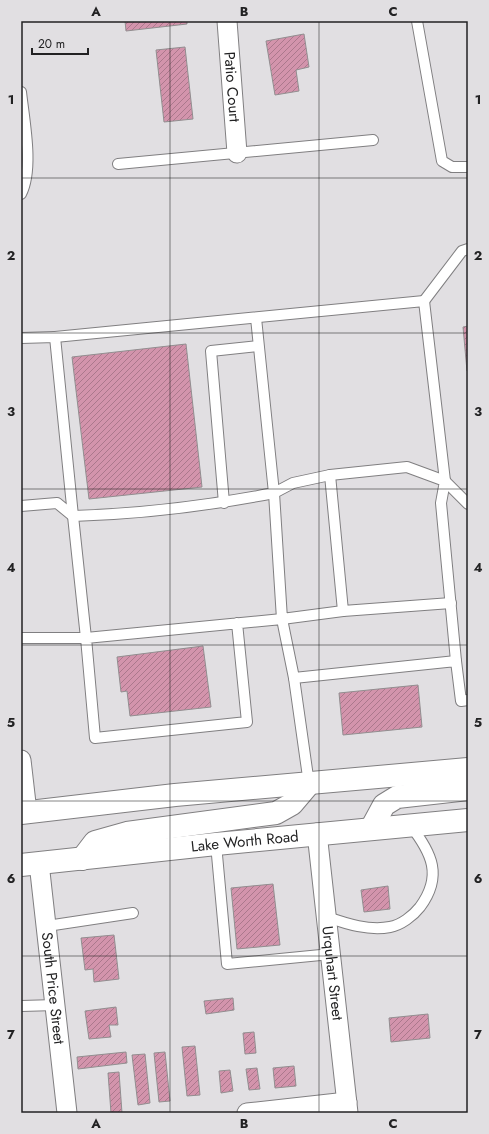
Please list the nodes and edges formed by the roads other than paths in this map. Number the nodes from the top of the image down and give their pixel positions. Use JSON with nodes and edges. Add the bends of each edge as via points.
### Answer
{"nodes":[{"id":1,"x":227,"y":21,"type":"edge"},
{"id":2,"x":417,"y":21,"type":"edge"},
{"id":3,"x":21,"y":92,"type":"edge"},
{"id":4,"x":373,"y":140,"type":"dead end"},
{"id":5,"x":237,"y":153,"type":"junction"},
{"id":6,"x":118,"y":164,"type":"dead end"},
{"id":7,"x":468,"y":167,"type":"edge"},
{"id":8,"x":21,"y":194,"type":"edge"},
{"id":9,"x":468,"y":249,"type":"edge"},
{"id":10,"x":424,"y":301,"type":"junction"},
{"id":11,"x":256,"y":318,"type":"junction"},
{"id":12,"x":55,"y":337,"type":"junction"},
{"id":13,"x":21,"y":338,"type":"edge"},
{"id":14,"x":258,"y":346,"type":"junction"},
{"id":15,"x":330,"y":475,"type":"junction"},
{"id":16,"x":445,"y":481,"type":"junction"},
{"id":17,"x":274,"y":493,"type":"junction"},
{"id":18,"x":224,"y":503,"type":"junction"},
{"id":19,"x":468,"y":504,"type":"edge"},
{"id":20,"x":21,"y":506,"type":"edge"},
{"id":21,"x":73,"y":516,"type":"junction"},
{"id":22,"x":451,"y":602,"type":"junction"},
{"id":23,"x":343,"y":611,"type":"junction"},
{"id":24,"x":282,"y":619,"type":"junction"},
{"id":25,"x":237,"y":624,"type":"junction"},
{"id":26,"x":21,"y":638,"type":"edge"},
{"id":27,"x":86,"y":638,"type":"junction"},
{"id":28,"x":456,"y":661,"type":"junction"},
{"id":29,"x":294,"y":678,"type":"junction"},
{"id":30,"x":468,"y":700,"type":"edge"},
{"id":31,"x":21,"y":760,"type":"edge"},
{"id":32,"x":468,"y":769,"type":"edge"},
{"id":33,"x":309,"y":784,"type":"junction"},
{"id":34,"x":468,"y":789,"type":"edge"},
{"id":35,"x":24,"y":813,"type":"edge"},
{"id":36,"x":468,"y":820,"type":"edge"},
{"id":37,"x":410,"y":825,"type":"junction"},
{"id":38,"x":372,"y":828,"type":"junction"},
{"id":39,"x":317,"y":833,"type":"junction"},
{"id":40,"x":216,"y":844,"type":"junction"},
{"id":41,"x":82,"y":858,"type":"junction"},
{"id":42,"x":30,"y":864,"type":"edge"},
{"id":43,"x":133,"y":913,"type":"dead end"},
{"id":44,"x":327,"y":917,"type":"junction"},
{"id":45,"x":46,"y":926,"type":"junction"},
{"id":46,"x":331,"y":954,"type":"junction"},
{"id":47,"x":56,"y":1005,"type":"junction"},
{"id":48,"x":21,"y":1006,"type":"edge"},
{"id":49,"x":347,"y":1108,"type":"edge"},
{"id":50,"x":67,"y":1113,"type":"edge"},
{"id":51,"x":247,"y":1113,"type":"edge"}],
"edges":[{"from":1,"to":5,"type":"street","name":"Patio Court"},
{"from":2,"to":7,"type":"lane","via":[[442,161],[452,168]]},
{"from":3,"to":8,"type":"lane","via":[[28,170],[26,185]]},
{"from":4,"to":5,"type":"lane"},
{"from":5,"to":6,"type":"lane"},
{"from":9,"to":10,"type":"lane","via":[[462,251]]},
{"from":10,"to":11,"type":"lane"},
{"from":10,"to":16,"type":"lane"},
{"from":11,"to":12,"type":"lane"},
{"from":11,"to":14,"type":"lane"},
{"from":12,"to":13,"type":"lane"},
{"from":12,"to":21,"type":"lane"},
{"from":14,"to":17,"type":"lane"},
{"from":14,"to":18,"type":"lane","via":[[211,351]]},
{"from":15,"to":16,"type":"lane","via":[[407,467]]},
{"from":15,"to":17,"type":"lane","via":[[293,483]]},
{"from":15,"to":23,"type":"lane"},
{"from":16,"to":19,"type":"lane"},
{"from":16,"to":22,"type":"lane","via":[[441,503]]},
{"from":17,"to":18,"type":"lane"},
{"from":17,"to":24,"type":"lane"},
{"from":18,"to":21,"type":"lane","via":[[122,514]]},
{"from":20,"to":21,"type":"lane","via":[[57,503]]},
{"from":21,"to":27,"type":"lane"},
{"from":22,"to":23,"type":"lane"},
{"from":22,"to":28,"type":"lane"},
{"from":23,"to":24,"type":"lane"},
{"from":24,"to":25,"type":"lane"},
{"from":24,"to":29,"type":"lane"},
{"from":25,"to":27,"type":"lane"},
{"from":25,"to":27,"type":"lane","via":[[247,722],[95,738]]},
{"from":26,"to":27,"type":"lane"},
{"from":28,"to":29,"type":"lane"},
{"from":28,"to":30,"type":"lane","via":[[460,701]]},
{"from":29,"to":33,"type":"lane"},
{"from":31,"to":35,"type":"street"},
{"from":32,"to":33,"type":"main road"},
{"from":33,"to":35,"type":"main road","via":[[175,795]]},
{"from":33,"to":41,"type":"main road","via":[[292,804],[276,813],[128,833],[95,842]]},
{"from":34,"to":38,"type":"main road","via":[[397,797],[384,805]]},
{"from":36,"to":37,"type":"main road","name":"Lake Worth Road"},
{"from":37,"to":38,"type":"main road","name":"Lake Worth Road"},
{"from":37,"to":44,"type":"lane","via":[[422,840],[431,859],[434,880],[426,899],[414,915],[391,927],[363,927]]},
{"from":38,"to":39,"type":"main road","name":"Lake Worth Road"},
{"from":39,"to":40,"type":"main road","name":"Lake Worth Road"},
{"from":39,"to":44,"type":"street","name":"Urquhart Street"},
{"from":40,"to":41,"type":"main road","name":"Lake Worth Road"},
{"from":40,"to":46,"type":"lane","via":[[228,964]]},
{"from":41,"to":42,"type":"main road","name":"Lake Worth Road"},
{"from":42,"to":45,"type":"street","name":"South Price Street"},
{"from":43,"to":45,"type":"lane"},
{"from":44,"to":46,"type":"street","name":"Urquhart Street"},
{"from":45,"to":47,"type":"street","name":"South Price Street"},
{"from":46,"to":49,"type":"street","name":"Urquhart Street"},
{"from":47,"to":48,"type":"lane"},
{"from":47,"to":50,"type":"street","name":"South Price Street"},
{"from":49,"to":51,"type":"street"}]}
